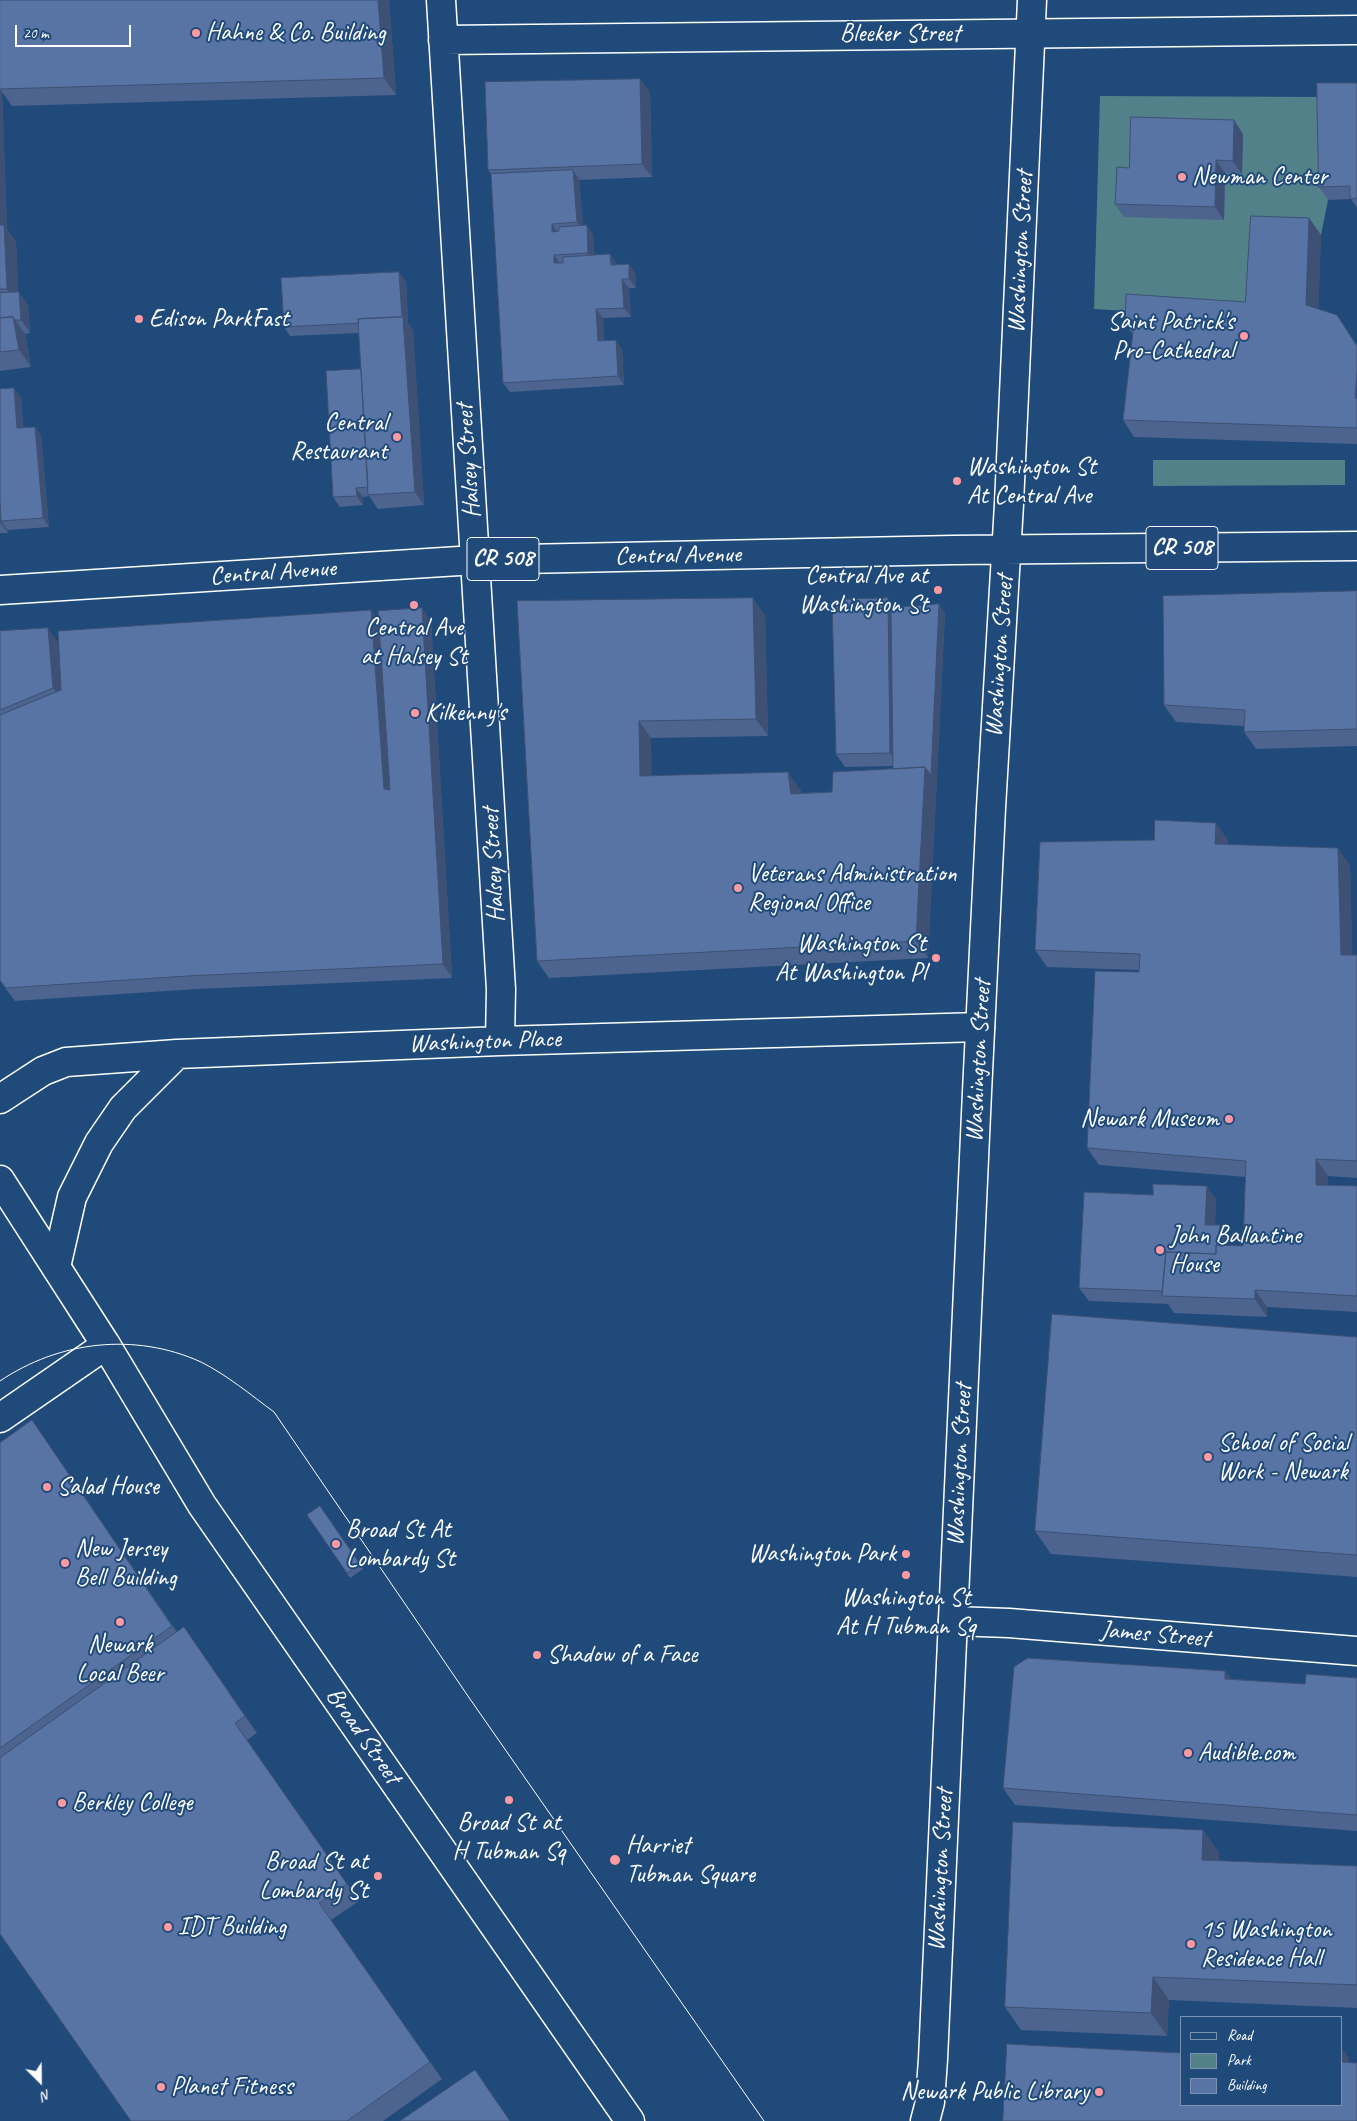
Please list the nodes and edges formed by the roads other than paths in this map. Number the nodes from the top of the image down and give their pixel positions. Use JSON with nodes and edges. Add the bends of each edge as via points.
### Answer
{"nodes":[{"id":1,"x":441,"y":0,"type":"edge"},
{"id":2,"x":1032,"y":0,"type":"edge"},
{"id":3,"x":1357,"y":30,"type":"edge"},
{"id":4,"x":1031,"y":34,"type":"junction"},
{"id":5,"x":444,"y":40,"type":"junction"},
{"id":6,"x":1357,"y":546,"type":"edge"},
{"id":7,"x":1007,"y":550,"type":"junction"},
{"id":8,"x":475,"y":560,"type":"junction"},
{"id":9,"x":0,"y":590,"type":"edge"},
{"id":10,"x":980,"y":1027,"type":"junction"},
{"id":11,"x":500,"y":1041,"type":"junction"},
{"id":12,"x":177,"y":1054,"type":"junction"},
{"id":13,"x":0,"y":1098,"type":"edge"},
{"id":14,"x":0,"y":1180,"type":"edge"},
{"id":15,"x":56,"y":1268,"type":"junction"},
{"id":16,"x":106,"y":1345,"type":"junction"},
{"id":17,"x":0,"y":1418,"type":"edge"},
{"id":18,"x":952,"y":1621,"type":"junction"},
{"id":19,"x":1357,"y":1652,"type":"edge"},
{"id":20,"x":630,"y":2121,"type":"edge"},
{"id":21,"x":925,"y":2121,"type":"edge"}],
"edges":[{"from":1,"to":5,"type":"main road","name":"Halsey Street"},
{"from":2,"to":4,"type":"main road","name":"Washington Street"},
{"from":3,"to":4,"type":"main road","name":"Bleeker Street"},
{"from":4,"to":5,"type":"main road","name":"Bleeker Street"},
{"from":4,"to":7,"type":"main road","name":"Washington Street"},
{"from":5,"to":8,"type":"main road","name":"Halsey Street"},
{"from":6,"to":7,"type":"main road","name":"Central Avenue","number":"CR 508"},
{"from":7,"to":8,"type":"main road","name":"Central Avenue","number":"CR 508"},
{"from":7,"to":10,"type":"main road","name":"Washington Street"},
{"from":8,"to":9,"type":"main road","name":"Central Avenue","number":"CR 508"},
{"from":8,"to":11,"type":"main road","name":"Halsey Street","via":[[501,989]]},
{"from":10,"to":11,"type":"main road","name":"Washington Place"},
{"from":10,"to":18,"type":"main road","name":"Washington Street"},
{"from":11,"to":12,"type":"main road","name":"Washington Place"},
{"from":12,"to":13,"type":"main road","name":"Washington Place","via":[[66,1062],[44,1071]]},
{"from":12,"to":15,"type":"main road","via":[[123,1108],[99,1143],[72,1197]]},
{"from":14,"to":15,"type":"main road","name":"Broad Street"},
{"from":15,"to":16,"type":"main road","name":"Broad Street"},
{"from":16,"to":17,"type":"main road"},
{"from":16,"to":20,"type":"main road","name":"Broad Street","via":[[202,1505]]},
{"from":18,"to":19,"type":"main road","name":"James Street"},
{"from":18,"to":21,"type":"main road","name":"Washington Street","via":[[933,2059],[930,2102]]}]}
